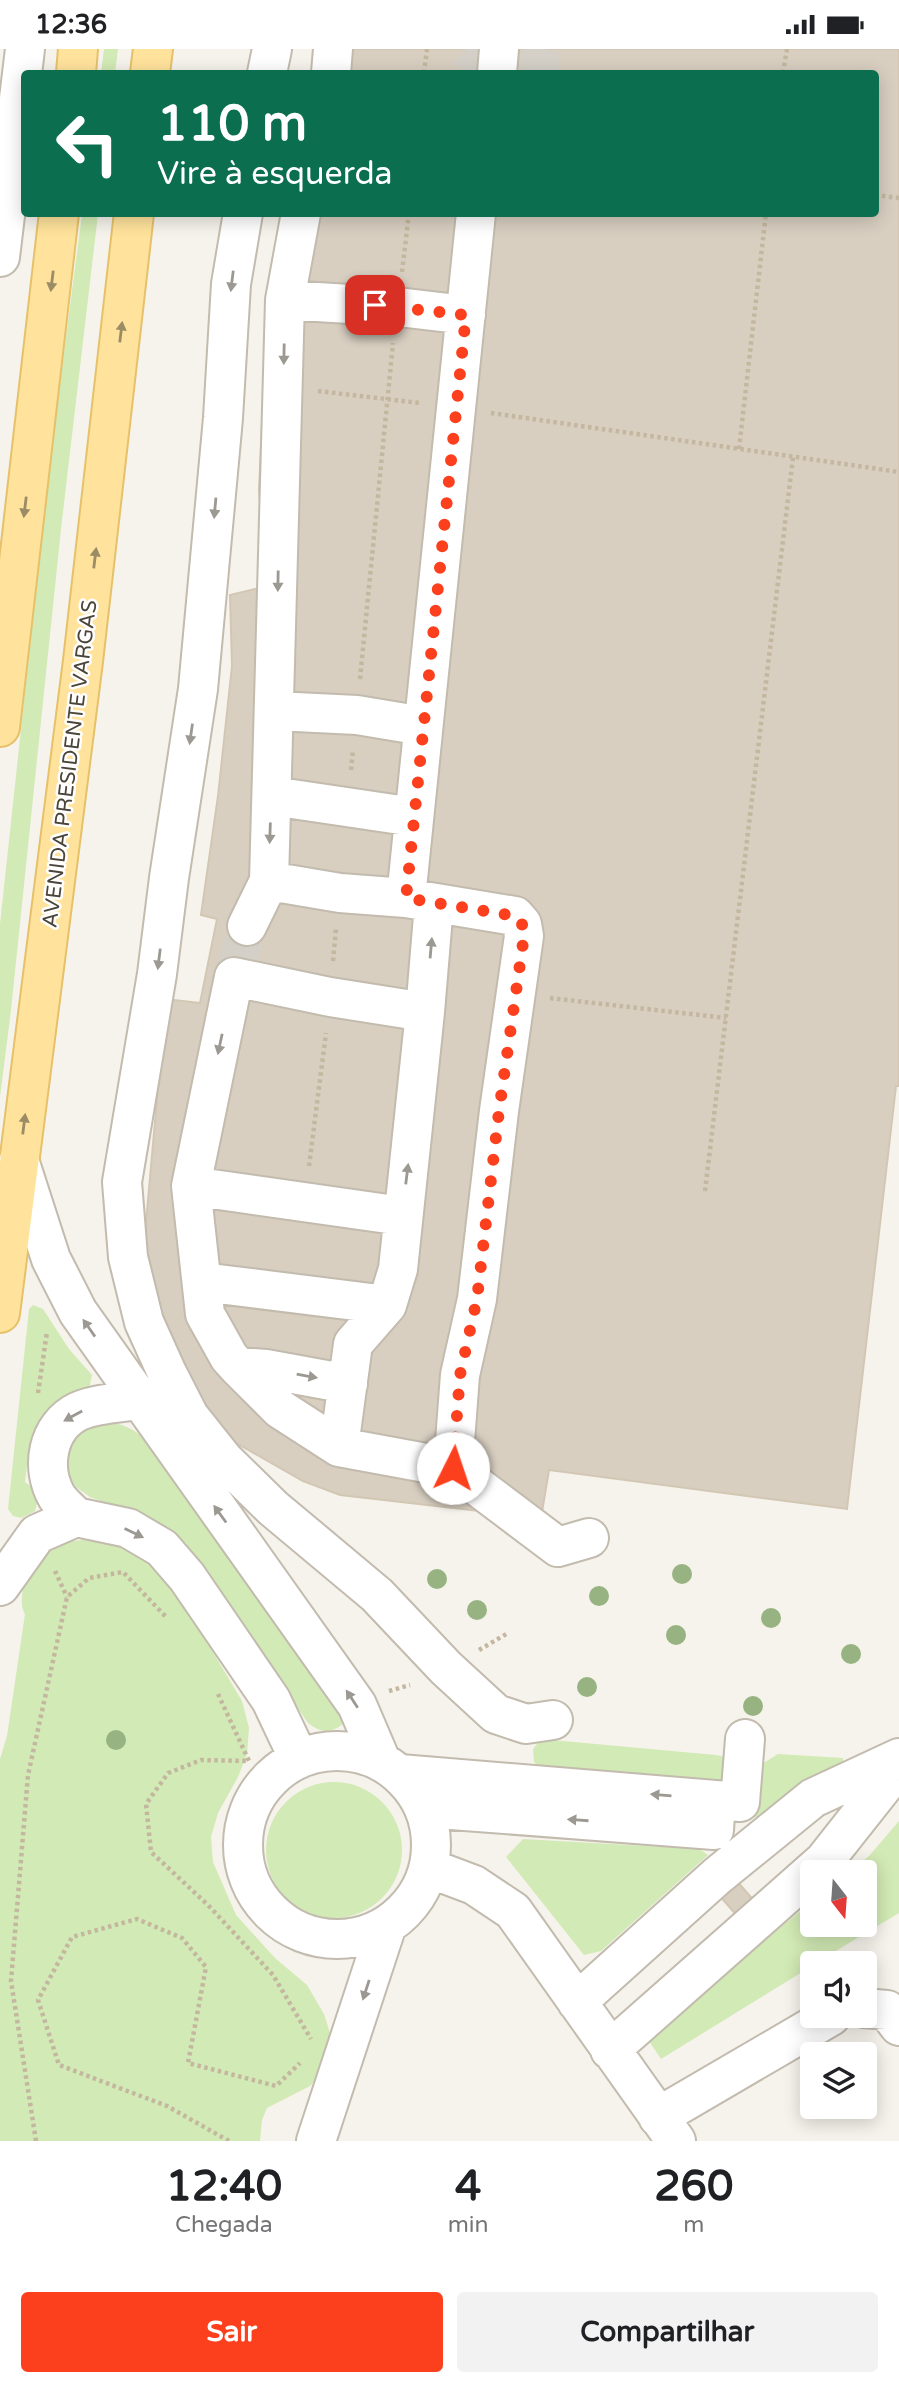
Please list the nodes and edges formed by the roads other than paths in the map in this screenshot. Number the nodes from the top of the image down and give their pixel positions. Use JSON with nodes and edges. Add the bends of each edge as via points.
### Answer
{"nodes":[{"id":1,"x":25,"y":49,"type":"edge"},
{"id":2,"x":78,"y":49,"type":"edge"},
{"id":3,"x":272,"y":49,"type":"edge"},
{"id":4,"x":333,"y":49,"type":"edge"},
{"id":5,"x":499,"y":49,"type":"edge"},
{"id":6,"x":22,"y":70,"type":"edge"},
{"id":7,"x":76,"y":70,"type":"edge"},
{"id":8,"x":268,"y":70,"type":"edge"},
{"id":9,"x":331,"y":70,"type":"edge"},
{"id":10,"x":497,"y":70,"type":"edge"},
{"id":11,"x":21,"y":82,"type":"edge"},
{"id":12,"x":59,"y":217,"type":"edge"},
{"id":13,"x":134,"y":217,"type":"edge"},
{"id":14,"x":242,"y":217,"type":"edge"},
{"id":15,"x":300,"y":217,"type":"edge"},
{"id":16,"x":476,"y":217,"type":"edge"},
{"id":17,"x":0,"y":257,"type":"edge"},
{"id":18,"x":285,"y":300,"type":"junction"},
{"id":19,"x":466,"y":315,"type":"junction"},
{"id":20,"x":275,"y":711,"type":"junction"},
{"id":21,"x":423,"y":726,"type":"junction"},
{"id":22,"x":0,"y":727,"type":"edge"},
{"id":23,"x":272,"y":796,"type":"junction"},
{"id":24,"x":414,"y":817,"type":"junction"},
{"id":25,"x":269,"y":881,"type":"junction"},
{"id":26,"x":420,"y":901,"type":"junction"},
{"id":27,"x":247,"y":926,"type":"tunnel mouth"},
{"id":28,"x":425,"y":1011,"type":"junction"},
{"id":29,"x":19,"y":1160,"type":"junction"},
{"id":30,"x":191,"y":1186,"type":"junction"},
{"id":31,"x":402,"y":1216,"type":"junction"},
{"id":32,"x":202,"y":1282,"type":"junction"},
{"id":33,"x":387,"y":1305,"type":"junction"},
{"id":34,"x":0,"y":1313,"type":"edge"},
{"id":35,"x":238,"y":1367,"type":"junction"},
{"id":36,"x":348,"y":1384,"type":"junction"},
{"id":37,"x":139,"y":1401,"type":"junction"},
{"id":38,"x":339,"y":1447,"type":"junction"},
{"id":39,"x":453,"y":1468,"type":"junction"},
{"id":40,"x":76,"y":1517,"type":"junction"},
{"id":41,"x":589,"y":1538,"type":"dead end"},
{"id":42,"x":0,"y":1586,"type":"edge"},
{"id":43,"x":553,"y":1720,"type":"dead end"},
{"id":44,"x":745,"y":1739,"type":"dead end"},
{"id":45,"x":299,"y":1759,"type":"junction"},
{"id":46,"x":881,"y":1765,"type":"edge"},
{"id":47,"x":390,"y":1768,"type":"junction"},
{"id":48,"x":716,"y":1800,"type":"junction"},
{"id":49,"x":425,"y":1808,"type":"junction"},
{"id":50,"x":429,"y":1868,"type":"junction"},
{"id":51,"x":387,"y":1925,"type":"junction"},
{"id":52,"x":877,"y":2009,"type":"edge"},
{"id":53,"x":899,"y":2026,"type":"edge"},
{"id":54,"x":594,"y":2027,"type":"junction"},
{"id":55,"x":814,"y":2028,"type":"edge"},
{"id":56,"x":667,"y":2129,"type":"edge"},
{"id":57,"x":316,"y":2141,"type":"edge"}],
"edges":[{"from":1,"to":6,"type":"street"},
{"from":2,"to":7,"type":"main road"},
{"from":3,"to":8,"type":"street"},
{"from":4,"to":9,"type":"street"},
{"from":5,"to":10,"type":"street"},
{"from":11,"to":17,"type":"street"},
{"from":12,"to":22,"type":"main road","one_way":true},
{"from":29,"to":13,"type":"main road","name":"AVENIDA PRESIDENTE VARGAS","one_way":true},
{"from":14,"to":43,"type":"street","one_way":true,"via":[[231,284],[198,689],[122,1182],[128,1257],[144,1322],[167,1373],[190,1416],[224,1460],[273,1508],[377,1595],[496,1714],[526,1724]]},
{"from":15,"to":18,"type":"street"},
{"from":16,"to":19,"type":"street"},
{"from":18,"to":19,"type":"street"},
{"from":18,"to":20,"type":"street","one_way":true},
{"from":19,"to":21,"type":"street"},
{"from":20,"to":21,"type":"street","via":[[357,715]]},
{"from":20,"to":23,"type":"street"},
{"from":21,"to":24,"type":"street"},
{"from":23,"to":24,"type":"street"},
{"from":23,"to":25,"type":"street","one_way":true},
{"from":24,"to":26,"type":"street"},
{"from":25,"to":26,"type":"street"},
{"from":25,"to":27,"type":"street"},
{"from":28,"to":26,"type":"street","one_way":true},
{"from":26,"to":39,"type":"street","via":[[515,916],[524,936],[477,1299],[460,1375]]},
{"from":28,"to":30,"type":"street","one_way":true,"via":[[234,977]]},
{"from":31,"to":28,"type":"street","one_way":true},
{"from":29,"to":34,"type":"main road","name":"AVENIDA PRESIDENTE VARGAS"},
{"from":37,"to":29,"type":"street","one_way":true,"via":[[78,1312],[51,1259]]},
{"from":30,"to":31,"type":"street"},
{"from":30,"to":32,"type":"street"},
{"from":31,"to":33,"type":"street","via":[[398,1269]]},
{"from":32,"to":33,"type":"street"},
{"from":32,"to":35,"type":"street","via":[[205,1314]]},
{"from":33,"to":36,"type":"street","via":[[354,1344]]},
{"from":35,"to":36,"type":"street","one_way":true},
{"from":35,"to":38,"type":"street","via":[[280,1409]]},
{"from":36,"to":38,"type":"street"},
{"from":37,"to":40,"type":"street","one_way":true,"via":[[96,1405],[78,1412],[62,1422],[52,1438],[49,1474],[57,1497]]},
{"from":47,"to":37,"type":"street","one_way":true,"via":[[357,1706]]},
{"from":38,"to":39,"type":"street"},
{"from":39,"to":41,"type":"street","via":[[558,1547]]},
{"from":40,"to":42,"type":"street","via":[[37,1534]]},
{"from":40,"to":45,"type":"street","one_way":true,"via":[[128,1528],[162,1548],[271,1700]]},
{"from":44,"to":48,"type":"street","via":[[740,1802]]},
{"from":45,"to":47,"type":"street","via":[[326,1751],[354,1752]]},
{"from":45,"to":51,"type":"street","via":[[273,1775],[254,1800],[243,1829],[242,1860],[253,1889],[271,1914],[297,1931],[327,1940],[358,1937]]},
{"from":46,"to":54,"type":"street","via":[[813,1798],[718,1876]]},
{"from":46,"to":54,"type":"street","via":[[824,1861]]},
{"from":48,"to":47,"type":"street","one_way":true},
{"from":47,"to":49,"type":"street","via":[[414,1790]]},
{"from":48,"to":49,"type":"street","one_way":true,"via":[[714,1830]]},
{"from":49,"to":50,"type":"street","via":[[431,1838]]},
{"from":50,"to":51,"type":"street","via":[[420,1890]]},
{"from":50,"to":54,"type":"street","via":[[474,1885],[513,1911]]},
{"from":51,"to":57,"type":"street","one_way":true},
{"from":52,"to":53,"type":"street","via":[[887,2010]]},
{"from":54,"to":56,"type":"street"},
{"from":55,"to":56,"type":"street"}]}
